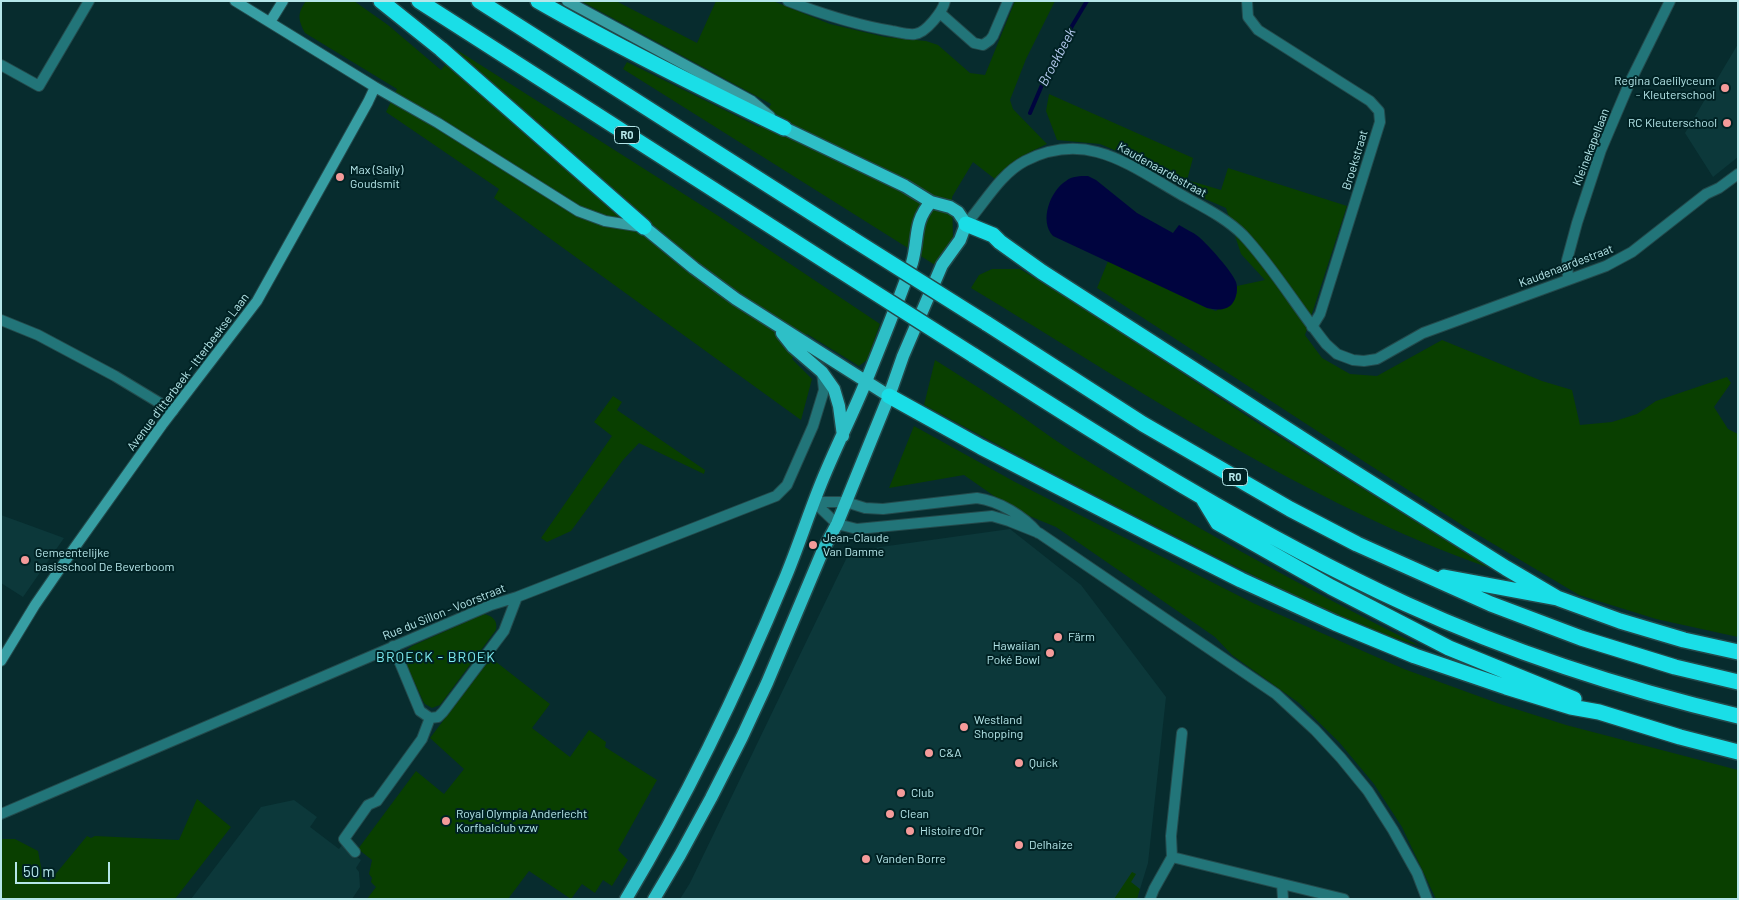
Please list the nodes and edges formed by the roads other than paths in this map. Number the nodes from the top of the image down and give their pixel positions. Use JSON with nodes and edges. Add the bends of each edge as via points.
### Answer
{"nodes":[{"id":1,"x":89,"y":1,"type":"edge"},
{"id":2,"x":235,"y":1,"type":"edge"},
{"id":3,"x":283,"y":1,"type":"edge"},
{"id":4,"x":381,"y":1,"type":"edge"},
{"id":5,"x":419,"y":1,"type":"edge"},
{"id":6,"x":479,"y":1,"type":"edge"},
{"id":7,"x":538,"y":1,"type":"edge"},
{"id":8,"x":567,"y":1,"type":"edge"},
{"id":9,"x":788,"y":1,"type":"edge"},
{"id":10,"x":945,"y":1,"type":"edge"},
{"id":11,"x":1008,"y":1,"type":"edge"},
{"id":12,"x":1247,"y":1,"type":"edge"},
{"id":13,"x":1670,"y":1,"type":"edge"},
{"id":14,"x":940,"y":13,"type":"junction"},
{"id":15,"x":270,"y":22,"type":"junction"},
{"id":16,"x":1,"y":65,"type":"edge"},
{"id":17,"x":375,"y":87,"type":"junction"},
{"id":18,"x":784,"y":128,"type":"junction"},
{"id":19,"x":1738,"y":174,"type":"edge"},
{"id":20,"x":931,"y":202,"type":"junction"},
{"id":21,"x":966,"y":224,"type":"junction"},
{"id":22,"x":644,"y":227,"type":"junction"},
{"id":23,"x":1568,"y":280,"type":"junction"},
{"id":24,"x":1,"y":320,"type":"edge"},
{"id":25,"x":777,"y":326,"type":"junction"},
{"id":26,"x":1315,"y":331,"type":"junction"},
{"id":27,"x":822,"y":372,"type":"junction"},
{"id":28,"x":867,"y":381,"type":"junction"},
{"id":29,"x":889,"y":396,"type":"junction"},
{"id":30,"x":173,"y":411,"type":"junction"},
{"id":31,"x":843,"y":436,"type":"junction"},
{"id":32,"x":1204,"y":498,"type":"junction"},
{"id":33,"x":814,"y":502,"type":"junction"},
{"id":34,"x":846,"y":502,"type":"junction"},
{"id":35,"x":837,"y":524,"type":"junction"},
{"id":36,"x":1038,"y":533,"type":"junction"},
{"id":37,"x":1421,"y":573,"type":"junction"},
{"id":38,"x":517,"y":597,"type":"junction"},
{"id":39,"x":1557,"y":598,"type":"junction"},
{"id":40,"x":393,"y":646,"type":"junction"},
{"id":41,"x":1738,"y":652,"type":"edge"},
{"id":42,"x":2,"y":656,"type":"edge"},
{"id":43,"x":1738,"y":682,"type":"edge"},
{"id":44,"x":1599,"y":712,"type":"junction"},
{"id":45,"x":1738,"y":716,"type":"edge"},
{"id":46,"x":430,"y":718,"type":"junction"},
{"id":47,"x":1182,"y":733,"type":"dead end"},
{"id":48,"x":1738,"y":752,"type":"edge"},
{"id":49,"x":1,"y":814,"type":"edge"},
{"id":50,"x":356,"y":852,"type":"dead end"},
{"id":51,"x":1172,"y":858,"type":"junction"},
{"id":52,"x":1282,"y":884,"type":"junction"},
{"id":53,"x":626,"y":899,"type":"edge"},
{"id":54,"x":654,"y":899,"type":"edge"},
{"id":55,"x":1150,"y":899,"type":"edge"},
{"id":56,"x":1283,"y":899,"type":"edge"},
{"id":57,"x":1344,"y":899,"type":"edge"},
{"id":58,"x":1427,"y":899,"type":"edge"}],
"edges":[{"from":1,"to":16,"type":"street","via":[[39,86]]},
{"from":2,"to":15,"type":"street"},
{"from":3,"to":15,"type":"street"},
{"from":4,"to":22,"type":"highway","via":[[441,49]]},
{"from":5,"to":32,"type":"highway","number":"R0","bridge":true,"via":[[1109,442]]},
{"from":6,"to":37,"type":"highway","number":"R0","bridge":true,"via":[[1143,424],[1290,509]]},
{"from":7,"to":18,"type":"highway","via":[[672,74]]},
{"from":8,"to":18,"type":"street","via":[[752,101]]},
{"from":9,"to":14,"type":"street","via":[[832,17],[908,34],[921,32]]},
{"from":10,"to":14,"type":"street"},
{"from":11,"to":14,"type":"street","via":[[993,36],[983,45],[974,43]]},
{"from":12,"to":26,"type":"street","name":"Broekstraat","via":[[1248,17],[1258,30],[1370,101],[1379,111],[1380,122]]},
{"from":13,"to":23,"type":"street","name":"Kleinekapellaan","via":[[1601,150],[1567,260]]},
{"from":15,"to":17,"type":"street"},
{"from":17,"to":22,"type":"street","via":[[578,210],[604,221]]},
{"from":17,"to":30,"type":"street","name":"Avenue d'Itterbeek - Itterbeekse Laan","via":[[257,302]]},
{"from":18,"to":20,"type":"main road","via":[[905,186]]},
{"from":19,"to":23,"type":"street","name":"Kaudenaardestraat","via":[[1706,194],[1621,259]]},
{"from":20,"to":21,"type":"main road","via":[[958,212]]},
{"from":20,"to":28,"type":"main road","via":[[918,223],[912,261]]},
{"from":21,"to":26,"type":"street","name":"Kaudenaardestraat","via":[[998,184],[1024,162],[1061,148],[1111,156],[1218,216],[1241,234]]},
{"from":21,"to":29,"type":"main road","via":[[960,240],[942,265]]},
{"from":21,"to":39,"type":"highway","via":[[993,235],[1042,272]]},
{"from":22,"to":25,"type":"main road","via":[[708,279]]},
{"from":23,"to":26,"type":"street","name":"Kaudenaardestraat","via":[[1423,334],[1370,361],[1353,360],[1332,350]]},
{"from":24,"to":30,"type":"street","via":[[38,335]]},
{"from":25,"to":27,"type":"main road","via":[[793,347]]},
{"from":25,"to":28,"type":"main road"},
{"from":27,"to":31,"type":"main road","via":[[834,389],[840,406]]},
{"from":27,"to":38,"type":"street","name":"Rue du Sillon - Voorstraat","via":[[824,390],[815,419],[793,474],[779,494]]},
{"from":28,"to":29,"type":"main road"},
{"from":28,"to":31,"type":"main road"},
{"from":29,"to":34,"type":"main road"},
{"from":29,"to":44,"type":"highway","via":[[1154,536],[1335,623],[1415,656],[1506,687]]},
{"from":30,"to":42,"type":"street","name":"Avenue d'Itterbeek - Itterbeekse Laan","via":[[75,546]]},
{"from":31,"to":33,"type":"main road"},
{"from":32,"to":44,"type":"highway","via":[[1218,524],[1331,587],[1449,648]]},
{"from":32,"to":45,"type":"highway","number":"R0","via":[[1303,554],[1407,605],[1523,653],[1636,690]]},
{"from":33,"to":34,"type":"street"},
{"from":33,"to":35,"type":"street"},
{"from":33,"to":53,"type":"main road","via":[[765,627],[711,744]]},
{"from":34,"to":35,"type":"main road"},
{"from":34,"to":36,"type":"street","via":[[883,509],[987,499],[1030,524]]},
{"from":35,"to":36,"type":"street","via":[[857,529],[992,516]]},
{"from":35,"to":54,"type":"main road","via":[[742,737]]},
{"from":36,"to":58,"type":"street","via":[[1276,694],[1315,730],[1368,791],[1417,873]]},
{"from":37,"to":39,"type":"highway"},
{"from":37,"to":43,"type":"highway","number":"R0","via":[[1581,638],[1675,667]]},
{"from":38,"to":40,"type":"street","name":"Rue du Sillon - Voorstraat"},
{"from":38,"to":46,"type":"street","via":[[504,631],[443,712]]},
{"from":39,"to":41,"type":"highway","via":[[1620,621]]},
{"from":40,"to":46,"type":"street","via":[[420,711]]},
{"from":40,"to":49,"type":"street","name":"Rue du Sillon - Voorstraat"},
{"from":44,"to":48,"type":"highway"},
{"from":46,"to":50,"type":"street","via":[[422,739],[344,839]]},
{"from":47,"to":51,"type":"street","via":[[1171,836]]},
{"from":51,"to":52,"type":"street"},
{"from":51,"to":55,"type":"street"},
{"from":52,"to":56,"type":"street"},
{"from":52,"to":57,"type":"street"}]}
